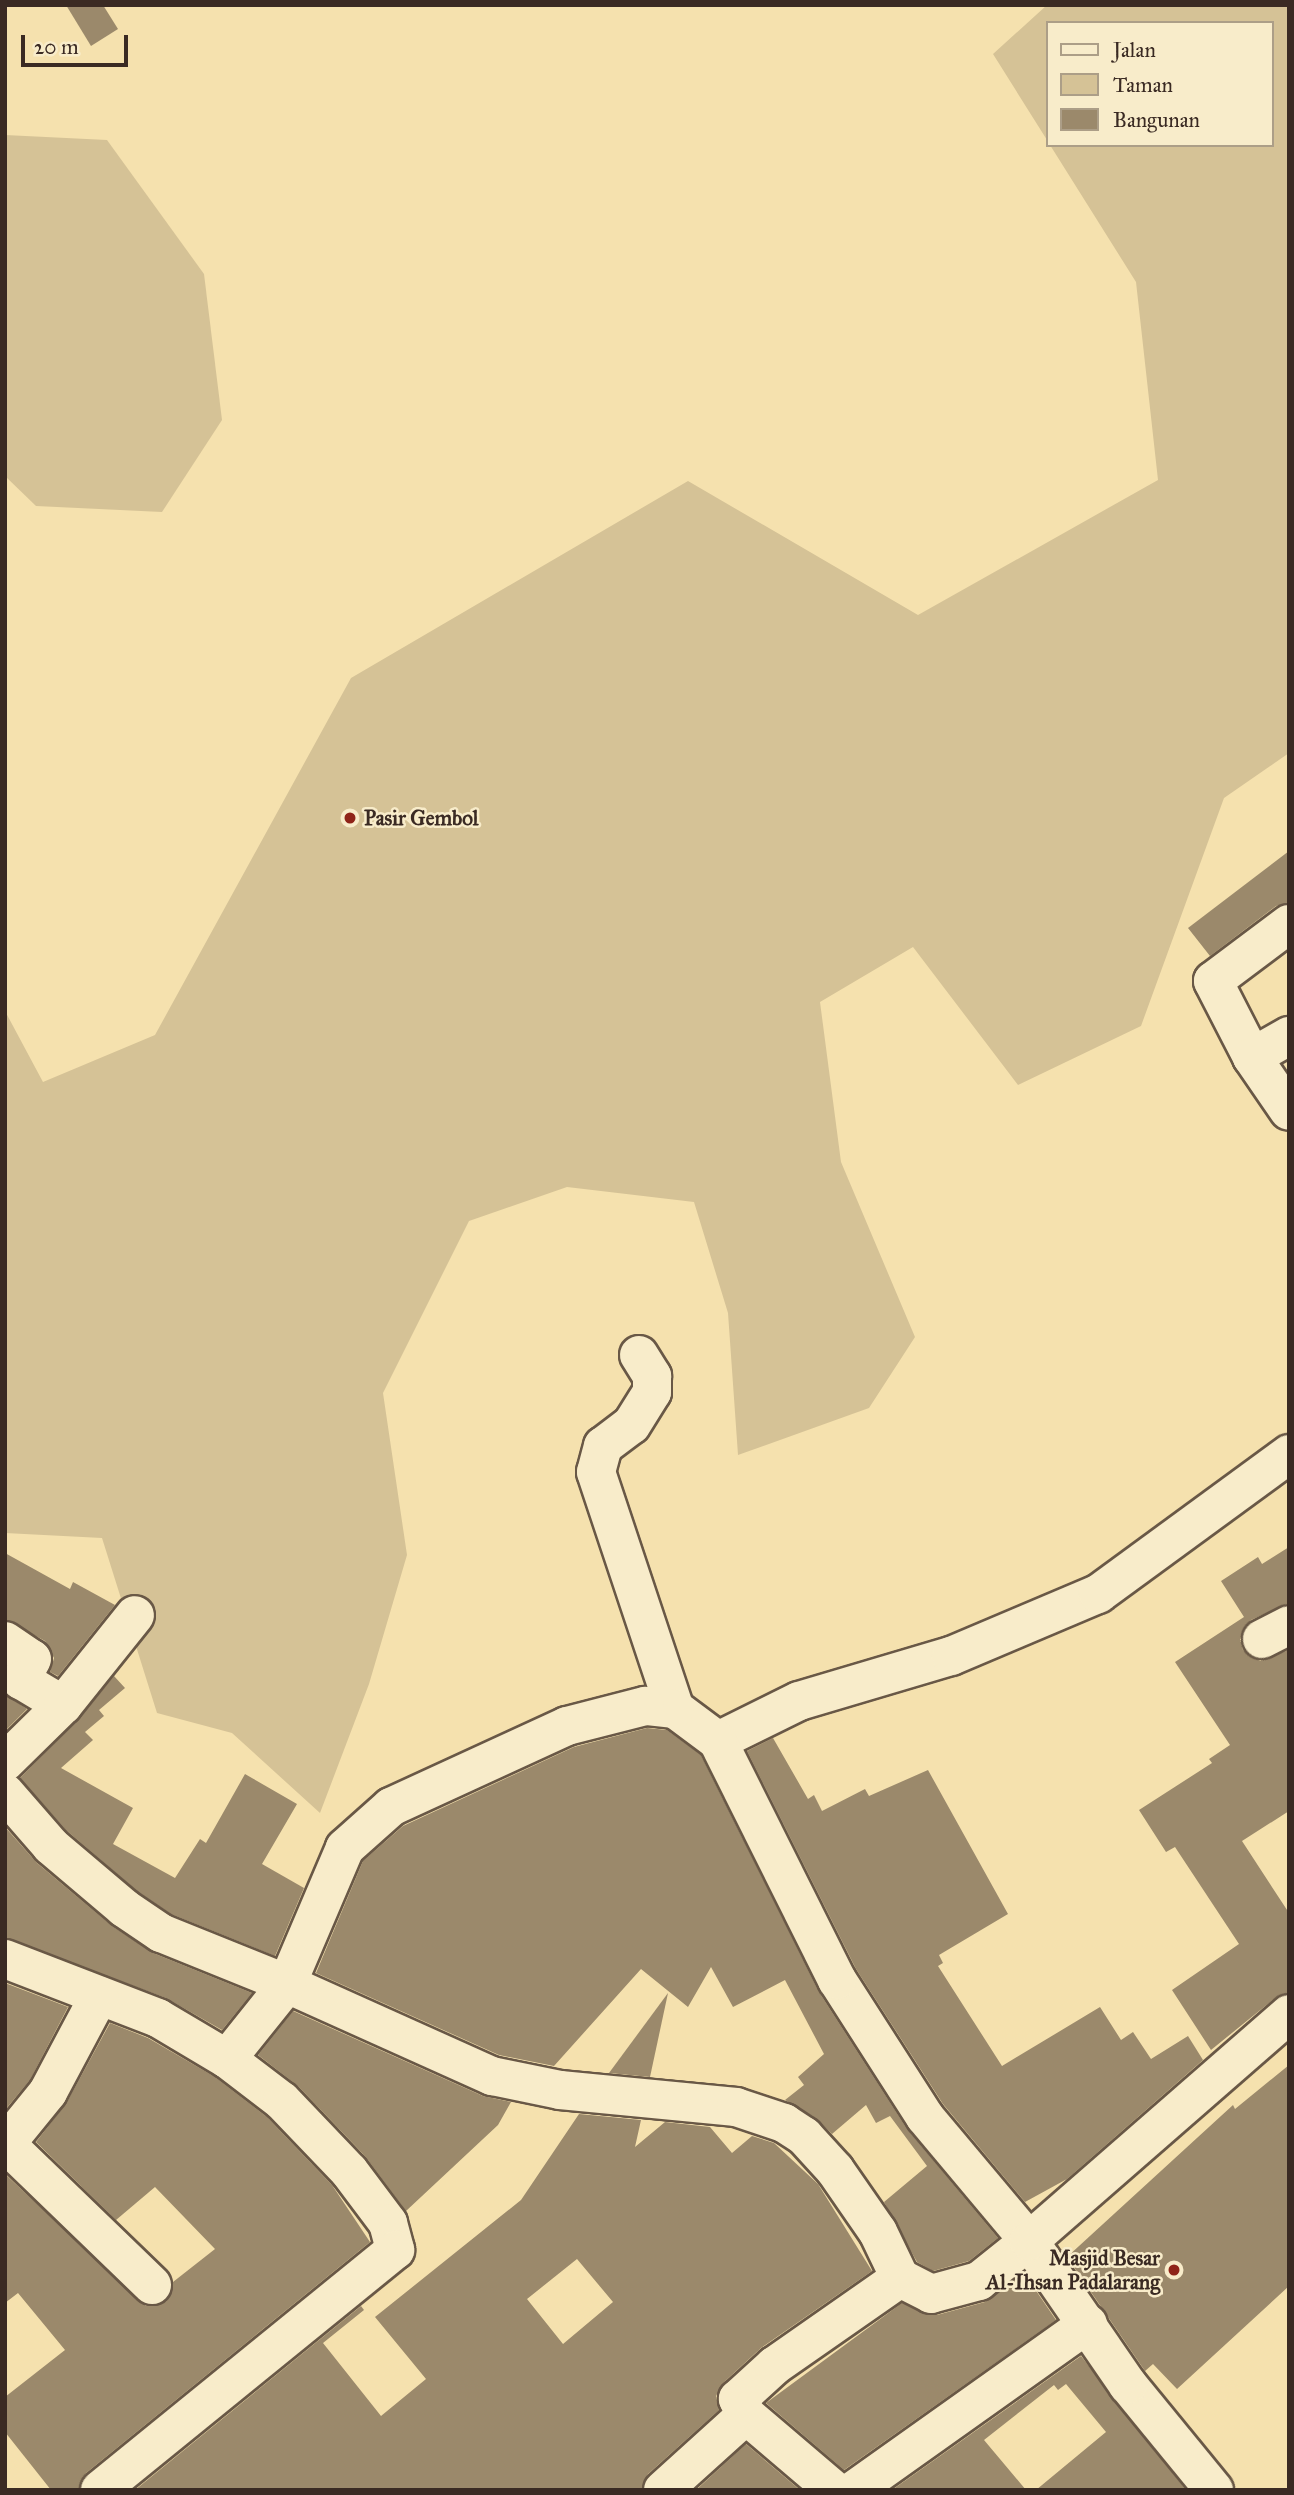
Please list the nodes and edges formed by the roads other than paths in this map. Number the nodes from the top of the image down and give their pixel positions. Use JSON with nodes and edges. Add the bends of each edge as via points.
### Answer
{"nodes":[{"id":1,"x":1289,"y":924,"type":"edge"},
{"id":2,"x":1289,"y":1036,"type":"edge"},
{"id":3,"x":1252,"y":1056,"type":"junction"},
{"id":4,"x":1289,"y":1111,"type":"edge"},
{"id":5,"x":639,"y":1356,"type":"dead end"},
{"id":6,"x":1289,"y":1454,"type":"edge"},
{"id":7,"x":135,"y":1615,"type":"dead end"},
{"id":8,"x":5,"y":1641,"type":"edge"},
{"id":9,"x":63,"y":1705,"type":"junction"},
{"id":10,"x":675,"y":1709,"type":"junction"},
{"id":11,"x":718,"y":1741,"type":"junction"},
{"id":12,"x":5,"y":1762,"type":"edge"},
{"id":13,"x":5,"y":1793,"type":"edge"},
{"id":14,"x":5,"y":1959,"type":"edge"},
{"id":15,"x":287,"y":1984,"type":"junction"},
{"id":16,"x":99,"y":1996,"type":"junction"},
{"id":17,"x":1289,"y":2014,"type":"edge"},
{"id":18,"x":227,"y":2059,"type":"junction"},
{"id":19,"x":6,"y":2145,"type":"edge"},
{"id":20,"x":1029,"y":2241,"type":"junction"},
{"id":21,"x":900,"y":2278,"type":"junction"},
{"id":22,"x":152,"y":2285,"type":"dead end"},
{"id":23,"x":1088,"y":2324,"type":"junction"},
{"id":24,"x":746,"y":2415,"type":"junction"},
{"id":25,"x":100,"y":2490,"type":"edge"},
{"id":26,"x":663,"y":2490,"type":"edge"},
{"id":27,"x":834,"y":2490,"type":"edge"},
{"id":28,"x":854,"y":2490,"type":"edge"},
{"id":29,"x":1214,"y":2490,"type":"edge"}],
"edges":[{"from":1,"to":3,"type":"street","via":[[1213,981]]},
{"from":2,"to":3,"type":"street"},
{"from":3,"to":4,"type":"street"},
{"from":5,"to":10,"type":"street","via":[[652,1376],[652,1392],[631,1425],[603,1446],[596,1472]]},
{"from":6,"to":11,"type":"street","via":[[1098,1594],[951,1656],[799,1701]]},
{"from":7,"to":9,"type":"street"},
{"from":8,"to":9,"type":"street","via":[[32,1660],[21,1680]]},
{"from":9,"to":12,"type":"street"},
{"from":10,"to":11,"type":"street"},
{"from":10,"to":15,"type":"street","via":[[645,1706],[566,1726],[391,1807],[345,1848]]},
{"from":11,"to":20,"type":"street","via":[[837,1980],[925,2117]]},
{"from":13,"to":15,"type":"street","via":[[51,1846],[124,1908],[178,1942]]},
{"from":14,"to":16,"type":"street"},
{"from":15,"to":18,"type":"street"},
{"from":15,"to":21,"type":"street","via":[[492,2076],[560,2090],[687,2101],[768,2114],[804,2136],[835,2170],[878,2232]]},
{"from":16,"to":18,"type":"street","via":[[192,2035]]},
{"from":16,"to":19,"type":"street","via":[[48,2092]]},
{"from":17,"to":20,"type":"street"},
{"from":18,"to":25,"type":"street","via":[[282,2101],[349,2171],[388,2222],[395,2250]]},
{"from":19,"to":22,"type":"street"},
{"from":20,"to":21,"type":"street","via":[[979,2281],[951,2291],[931,2294]]},
{"from":20,"to":23,"type":"street"},
{"from":21,"to":24,"type":"street","via":[[745,2391],[738,2399]]},
{"from":23,"to":28,"type":"street"},
{"from":23,"to":29,"type":"street","via":[[1128,2385]]},
{"from":24,"to":26,"type":"street"},
{"from":24,"to":27,"type":"street"}]}
